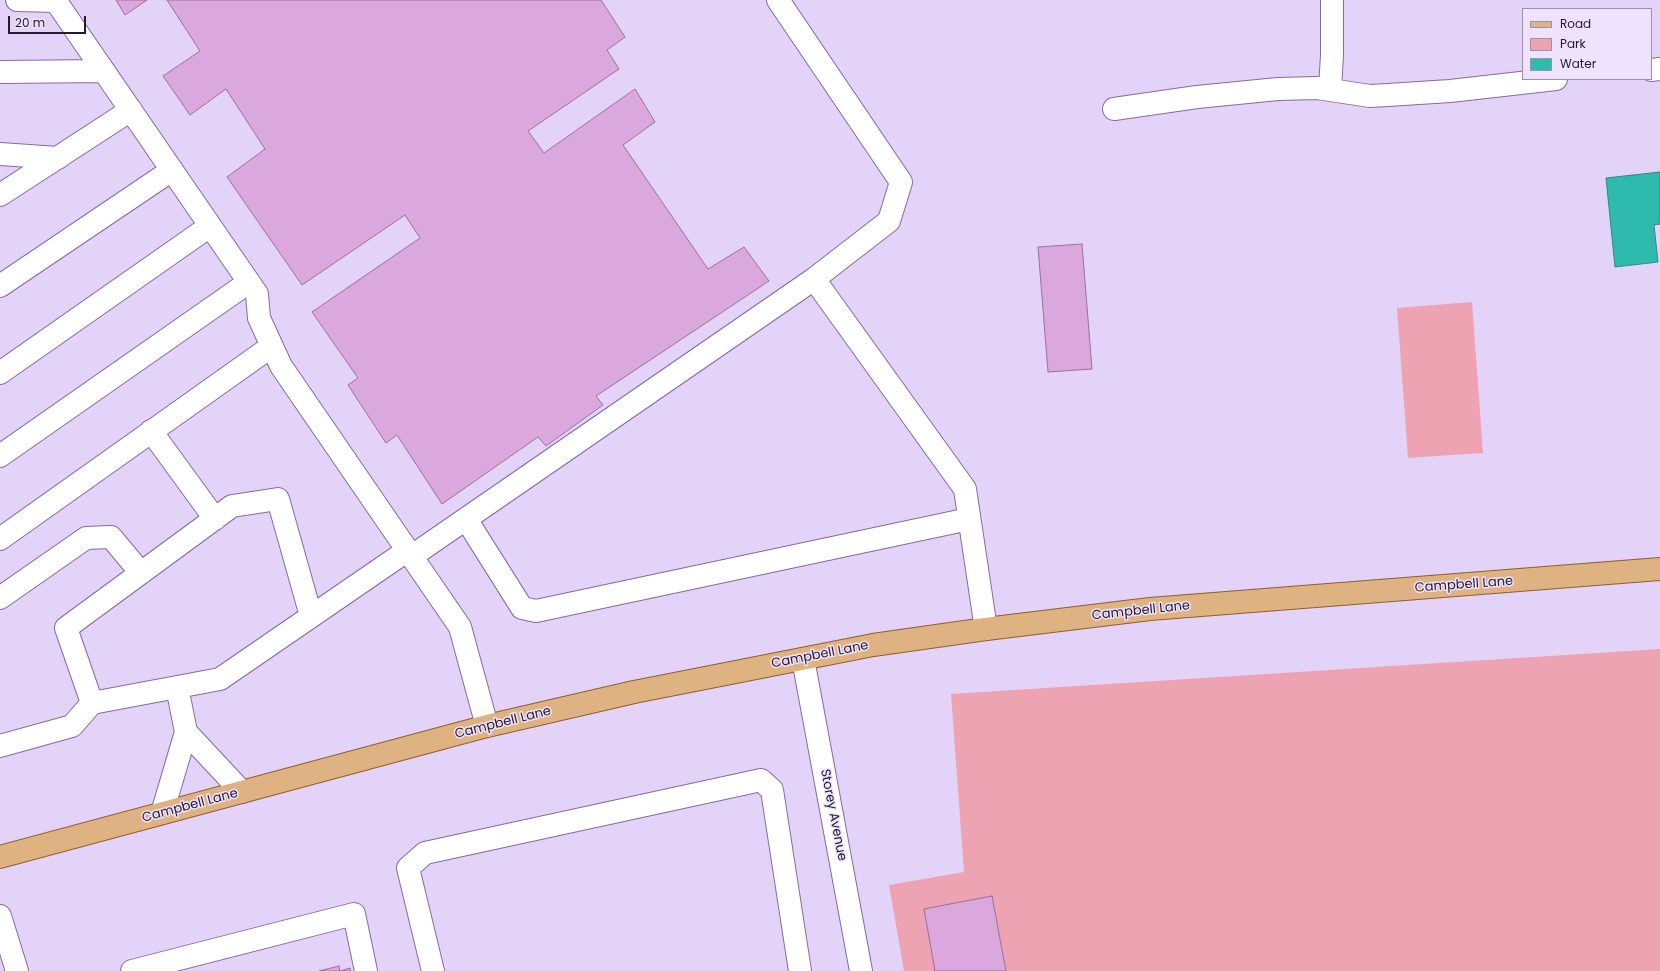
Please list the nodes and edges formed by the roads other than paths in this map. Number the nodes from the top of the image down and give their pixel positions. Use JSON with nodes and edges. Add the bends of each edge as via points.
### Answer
{"nodes":[{"id":1,"x":16,"y":0,"type":"edge"},
{"id":2,"x":55,"y":0,"type":"edge"},
{"id":3,"x":778,"y":0,"type":"edge"},
{"id":4,"x":1332,"y":0,"type":"edge"},
{"id":5,"x":104,"y":71,"type":"junction"},
{"id":6,"x":0,"y":72,"type":"edge"},
{"id":7,"x":1547,"y":80,"type":"edge"},
{"id":8,"x":1330,"y":89,"type":"junction"},
{"id":9,"x":1114,"y":109,"type":"dead end"},
{"id":10,"x":131,"y":110,"type":"junction"},
{"id":11,"x":0,"y":154,"type":"edge"},
{"id":12,"x":58,"y":158,"type":"junction"},
{"id":13,"x":172,"y":170,"type":"junction"},
{"id":14,"x":0,"y":195,"type":"edge"},
{"id":15,"x":210,"y":226,"type":"junction"},
{"id":16,"x":814,"y":279,"type":"junction"},
{"id":17,"x":249,"y":282,"type":"junction"},
{"id":18,"x":0,"y":286,"type":"edge"},
{"id":19,"x":272,"y":346,"type":"junction"},
{"id":20,"x":0,"y":373,"type":"edge"},
{"id":21,"x":151,"y":431,"type":"junction"},
{"id":22,"x":0,"y":456,"type":"edge"},
{"id":23,"x":215,"y":519,"type":"junction"},
{"id":24,"x":466,"y":519,"type":"junction"},
{"id":25,"x":969,"y":519,"type":"junction"},
{"id":26,"x":0,"y":539,"type":"edge"},
{"id":27,"x":410,"y":553,"type":"junction"},
{"id":28,"x":1660,"y":569,"type":"edge"},
{"id":29,"x":141,"y":573,"type":"junction"},
{"id":30,"x":0,"y":598,"type":"edge"},
{"id":31,"x":311,"y":616,"type":"junction"},
{"id":32,"x":986,"y":629,"type":"junction"},
{"id":33,"x":803,"y":659,"type":"junction"},
{"id":34,"x":177,"y":687,"type":"junction"},
{"id":35,"x":92,"y":703,"type":"junction"},
{"id":36,"x":487,"y":726,"type":"junction"},
{"id":37,"x":186,"y":732,"type":"junction"},
{"id":38,"x":0,"y":746,"type":"edge"},
{"id":39,"x":242,"y":792,"type":"junction"},
{"id":40,"x":162,"y":813,"type":"junction"},
{"id":41,"x":0,"y":857,"type":"edge"},
{"id":42,"x":0,"y":916,"type":"edge"},
{"id":43,"x":18,"y":971,"type":"edge"},
{"id":44,"x":132,"y":971,"type":"edge"},
{"id":45,"x":366,"y":971,"type":"edge"},
{"id":46,"x":433,"y":971,"type":"edge"},
{"id":47,"x":800,"y":971,"type":"edge"},
{"id":48,"x":860,"y":971,"type":"edge"}],
"edges":[{"from":1,"to":2,"type":"street"},
{"from":2,"to":5,"type":"street"},
{"from":3,"to":16,"type":"street","via":[[901,182],[889,221]]},
{"from":4,"to":8,"type":"street"},
{"from":5,"to":6,"type":"street"},
{"from":5,"to":10,"type":"street"},
{"from":7,"to":8,"type":"street","via":[[1388,96],[1363,95]]},
{"from":8,"to":9,"type":"street","via":[[1278,89]]},
{"from":10,"to":12,"type":"street"},
{"from":10,"to":13,"type":"street"},
{"from":11,"to":12,"type":"street"},
{"from":12,"to":14,"type":"street"},
{"from":13,"to":15,"type":"street"},
{"from":13,"to":18,"type":"street"},
{"from":15,"to":17,"type":"street"},
{"from":15,"to":20,"type":"street"},
{"from":16,"to":24,"type":"street"},
{"from":16,"to":25,"type":"street","via":[[965,489]]},
{"from":17,"to":19,"type":"street","via":[[257,294],[259,318]]},
{"from":17,"to":22,"type":"street"},
{"from":19,"to":21,"type":"street"},
{"from":19,"to":27,"type":"street","via":[[281,366]]},
{"from":21,"to":23,"type":"street"},
{"from":21,"to":26,"type":"street"},
{"from":23,"to":29,"type":"street"},
{"from":23,"to":31,"type":"street","via":[[232,506],[278,498]]},
{"from":24,"to":25,"type":"street","via":[[522,608],[536,612]]},
{"from":24,"to":27,"type":"street"},
{"from":25,"to":32,"type":"street"},
{"from":27,"to":31,"type":"street"},
{"from":27,"to":36,"type":"street","via":[[460,627]]},
{"from":28,"to":32,"type":"main road","name":"Campbell Lane","via":[[1150,609]]},
{"from":29,"to":30,"type":"street","via":[[110,537],[86,538]]},
{"from":29,"to":35,"type":"street","via":[[66,628]]},
{"from":31,"to":34,"type":"street","via":[[220,679]]},
{"from":32,"to":33,"type":"main road","name":"Campbell Lane","via":[[873,645]]},
{"from":33,"to":36,"type":"main road","name":"Campbell Lane","via":[[634,692]]},
{"from":33,"to":48,"type":"street","name":"Storey Avenue"},
{"from":34,"to":35,"type":"street"},
{"from":34,"to":37,"type":"street"},
{"from":35,"to":38,"type":"street","via":[[72,726]]},
{"from":36,"to":39,"type":"main road","name":"Campbell Lane"},
{"from":37,"to":39,"type":"street"},
{"from":37,"to":40,"type":"street"},
{"from":39,"to":40,"type":"main road","name":"Campbell Lane"},
{"from":40,"to":41,"type":"main road","name":"Campbell Lane"},
{"from":42,"to":43,"type":"street"},
{"from":44,"to":45,"type":"street","via":[[354,914]]},
{"from":46,"to":47,"type":"street","via":[[408,868],[424,854],[760,780],[772,790]]}]}
